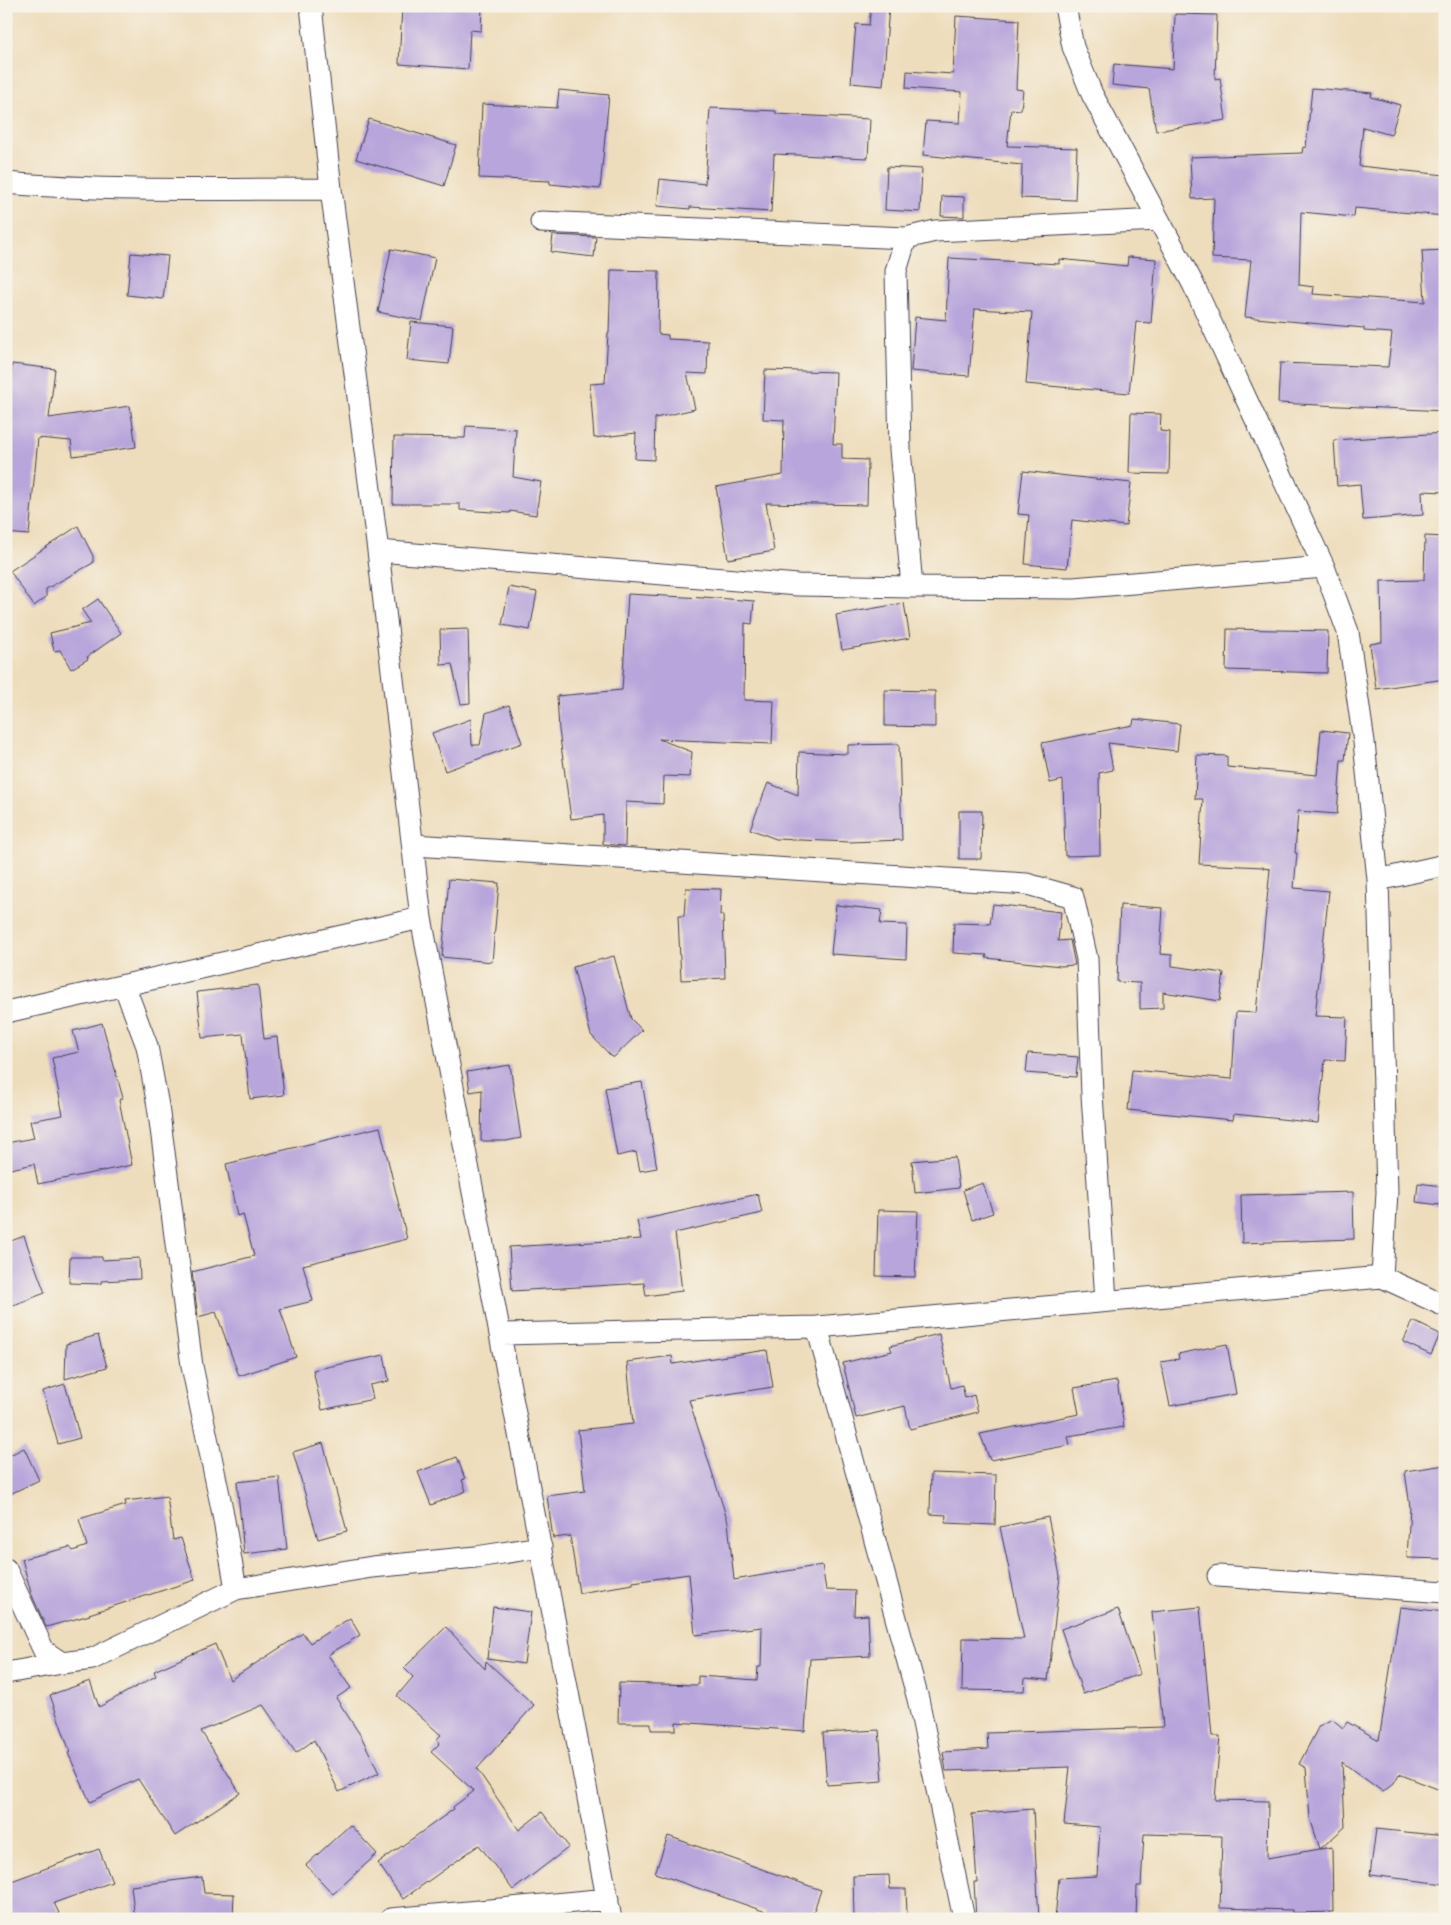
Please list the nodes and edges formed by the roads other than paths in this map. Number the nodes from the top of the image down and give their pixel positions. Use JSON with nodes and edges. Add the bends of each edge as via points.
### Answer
{"nodes":[{"id":1,"x":311,"y":6,"type":"edge"},
{"id":2,"x":1065,"y":6,"type":"edge"},
{"id":3,"x":6,"y":183,"type":"edge"},
{"id":4,"x":331,"y":189,"type":"junction"},
{"id":5,"x":1159,"y":220,"type":"junction"},
{"id":6,"x":541,"y":222,"type":"dead end"},
{"id":7,"x":906,"y":238,"type":"junction"},
{"id":8,"x":378,"y":551,"type":"junction"},
{"id":9,"x":1324,"y":566,"type":"junction"},
{"id":10,"x":912,"y":587,"type":"junction"},
{"id":11,"x":414,"y":845,"type":"junction"},
{"id":12,"x":1445,"y":865,"type":"edge"},
{"id":13,"x":1378,"y":880,"type":"junction"},
{"id":14,"x":421,"y":918,"type":"junction"},
{"id":15,"x":124,"y":985,"type":"junction"},
{"id":16,"x":6,"y":1012,"type":"edge"},
{"id":17,"x":1382,"y":1277,"type":"junction"},
{"id":18,"x":1106,"y":1300,"type":"junction"},
{"id":19,"x":1445,"y":1306,"type":"edge"},
{"id":20,"x":817,"y":1327,"type":"junction"},
{"id":21,"x":501,"y":1334,"type":"junction"},
{"id":22,"x":541,"y":1547,"type":"junction"},
{"id":23,"x":6,"y":1569,"type":"edge"},
{"id":24,"x":1218,"y":1576,"type":"dead end"},
{"id":25,"x":236,"y":1589,"type":"junction"},
{"id":26,"x":1445,"y":1592,"type":"edge"},
{"id":27,"x":62,"y":1663,"type":"junction"},
{"id":28,"x":6,"y":1673,"type":"edge"},
{"id":29,"x":609,"y":1909,"type":"edge"},
{"id":30,"x":391,"y":1919,"type":"edge"},
{"id":31,"x":964,"y":1919,"type":"edge"}],
"edges":[{"from":1,"to":4,"type":"street"},
{"from":2,"to":5,"type":"street","via":[[1073,47],[1092,94]]},
{"from":3,"to":4,"type":"street","via":[[164,189]]},
{"from":4,"to":8,"type":"street"},
{"from":5,"to":7,"type":"street","via":[[935,231]]},
{"from":5,"to":9,"type":"street","via":[[1193,284]]},
{"from":6,"to":7,"type":"street"},
{"from":7,"to":10,"type":"street","via":[[896,271],[900,449]]},
{"from":8,"to":10,"type":"street","via":[[798,585]]},
{"from":8,"to":11,"type":"street"},
{"from":9,"to":10,"type":"street","via":[[1073,588]]},
{"from":9,"to":13,"type":"street","via":[[1348,632],[1364,742]]},
{"from":11,"to":14,"type":"street"},
{"from":11,"to":18,"type":"street","via":[[1027,884],[1073,897],[1087,959],[1092,1095]]},
{"from":12,"to":13,"type":"street"},
{"from":13,"to":17,"type":"street","via":[[1387,1192]]},
{"from":14,"to":15,"type":"street"},
{"from":14,"to":21,"type":"street"},
{"from":15,"to":16,"type":"street"},
{"from":15,"to":25,"type":"street","via":[[147,1046],[158,1106],[192,1366]]},
{"from":17,"to":18,"type":"street"},
{"from":17,"to":19,"type":"street"},
{"from":18,"to":20,"type":"street"},
{"from":20,"to":21,"type":"street"},
{"from":20,"to":31,"type":"street","via":[[918,1699]]},
{"from":21,"to":22,"type":"street"},
{"from":22,"to":25,"type":"street","via":[[372,1567]]},
{"from":22,"to":29,"type":"street"},
{"from":23,"to":27,"type":"street","via":[[44,1651]]},
{"from":24,"to":26,"type":"street"},
{"from":25,"to":27,"type":"street","via":[[92,1659]]},
{"from":27,"to":28,"type":"street"},
{"from":29,"to":30,"type":"street"}]}
